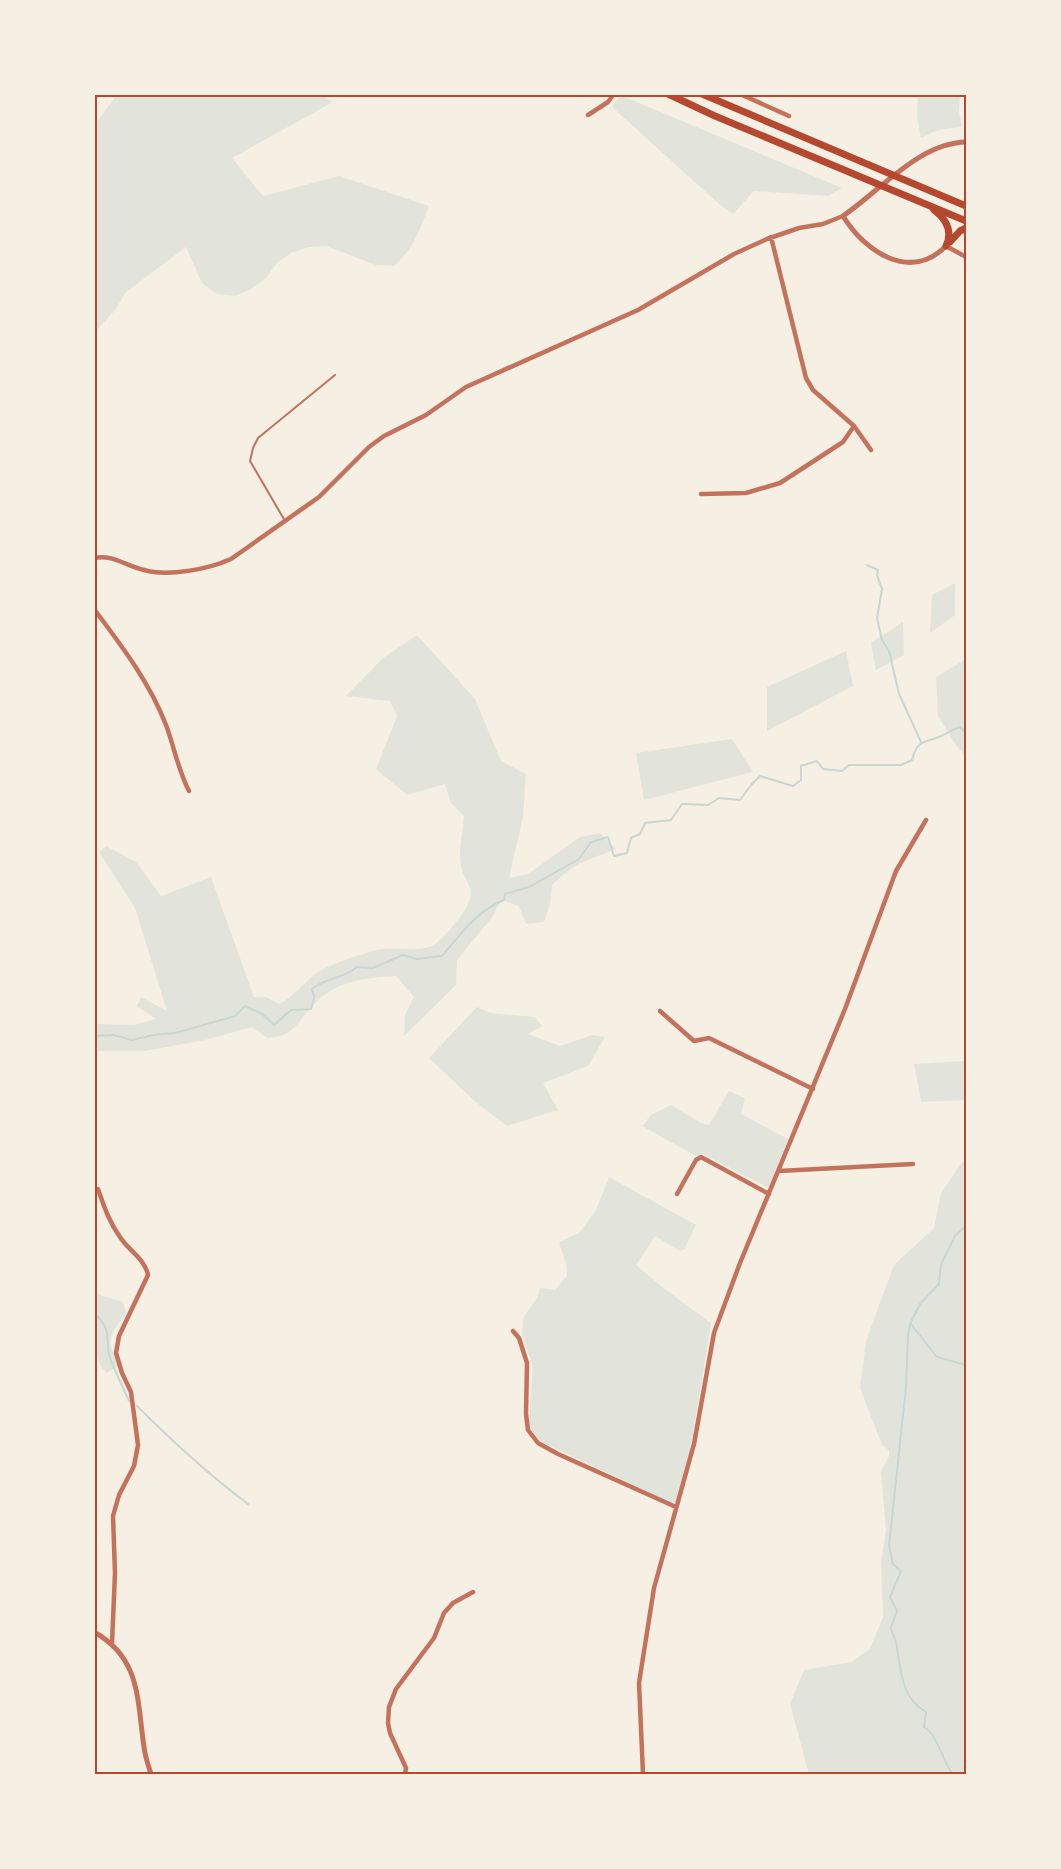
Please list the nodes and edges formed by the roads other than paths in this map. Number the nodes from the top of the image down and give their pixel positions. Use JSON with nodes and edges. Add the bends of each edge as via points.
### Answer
{"nodes":[{"id":1,"x":614,"y":94,"type":"edge"},
{"id":2,"x":668,"y":94,"type":"edge"},
{"id":3,"x":702,"y":94,"type":"edge"},
{"id":4,"x":740,"y":94,"type":"edge"},
{"id":5,"x":588,"y":115,"type":"dead end"},
{"id":6,"x":789,"y":116,"type":"dead end"},
{"id":7,"x":966,"y":142,"type":"edge"},
{"id":8,"x":926,"y":204,"type":"junction"},
{"id":9,"x":966,"y":206,"type":"edge"},
{"id":10,"x":843,"y":216,"type":"junction"},
{"id":11,"x":966,"y":221,"type":"edge"},
{"id":12,"x":966,"y":228,"type":"edge"},
{"id":13,"x":771,"y":237,"type":"junction"},
{"id":14,"x":946,"y":246,"type":"junction"},
{"id":15,"x":966,"y":257,"type":"edge"},
{"id":16,"x":335,"y":375,"type":"dead end"},
{"id":17,"x":854,"y":426,"type":"junction"},
{"id":18,"x":871,"y":450,"type":"dead end"},
{"id":19,"x":701,"y":494,"type":"dead end"},
{"id":20,"x":285,"y":521,"type":"junction"},
{"id":21,"x":94,"y":558,"type":"edge"},
{"id":22,"x":94,"y":609,"type":"edge"},
{"id":23,"x":189,"y":791,"type":"dead end"},
{"id":24,"x":926,"y":820,"type":"dead end"},
{"id":25,"x":660,"y":1011,"type":"dead end"},
{"id":26,"x":813,"y":1089,"type":"junction"},
{"id":27,"x":913,"y":1164,"type":"dead end"},
{"id":28,"x":779,"y":1171,"type":"junction"},
{"id":29,"x":98,"y":1189,"type":"dead end"},
{"id":30,"x":677,"y":1194,"type":"dead end"},
{"id":31,"x":769,"y":1194,"type":"junction"},
{"id":32,"x":513,"y":1331,"type":"dead end"},
{"id":33,"x":676,"y":1508,"type":"junction"},
{"id":34,"x":473,"y":1592,"type":"dead end"},
{"id":35,"x":94,"y":1632,"type":"edge"},
{"id":36,"x":112,"y":1643,"type":"junction"},
{"id":37,"x":151,"y":1774,"type":"edge"},
{"id":38,"x":405,"y":1774,"type":"edge"},
{"id":39,"x":644,"y":1774,"type":"edge"}],
"edges":[{"from":1,"to":5,"type":"street"},
{"from":2,"to":8,"type":"highway"},
{"from":3,"to":9,"type":"highway"},
{"from":4,"to":6,"type":"street"},
{"from":7,"to":10,"type":"street","via":[[950,143],[928,152]]},
{"from":8,"to":11,"type":"highway"},
{"from":8,"to":14,"type":"highway","via":[[946,224],[950,237]]},
{"from":10,"to":13,"type":"street"},
{"from":10,"to":14,"type":"street","via":[[870,246],[898,262],[924,261]]},
{"from":12,"to":14,"type":"highway"},
{"from":13,"to":17,"type":"street","via":[[806,378],[813,390]]},
{"from":13,"to":20,"type":"street","via":[[734,254],[639,310],[466,387],[369,447],[327,490]]},
{"from":14,"to":15,"type":"street"},
{"from":16,"to":20,"type":"lane","via":[[258,438],[253,447],[250,461]]},
{"from":17,"to":18,"type":"street"},
{"from":17,"to":19,"type":"street","via":[[843,442],[780,483],[746,493]]},
{"from":20,"to":21,"type":"street","via":[[231,559],[204,568],[160,573],[112,558]]},
{"from":22,"to":23,"type":"street","via":[[128,654],[149,691]]},
{"from":24,"to":26,"type":"street","via":[[896,871]]},
{"from":25,"to":26,"type":"street","via":[[694,1041],[709,1038]]},
{"from":26,"to":28,"type":"street"},
{"from":27,"to":28,"type":"street"},
{"from":28,"to":31,"type":"street"},
{"from":29,"to":36,"type":"street","via":[[109,1219],[147,1267],[148,1275],[119,1336],[116,1353],[131,1392],[138,1445],[134,1466],[113,1516]]},
{"from":30,"to":31,"type":"street","via":[[701,1157]]},
{"from":31,"to":33,"type":"street","via":[[714,1333],[694,1444]]},
{"from":32,"to":33,"type":"street","via":[[527,1363],[528,1430],[538,1443]]},
{"from":33,"to":39,"type":"street","via":[[654,1588],[639,1683]]},
{"from":34,"to":38,"type":"street","via":[[444,1613],[434,1638],[396,1689],[389,1707],[390,1733],[406,1768]]},
{"from":35,"to":36,"type":"street"},
{"from":36,"to":37,"type":"street","via":[[135,1679]]}]}
